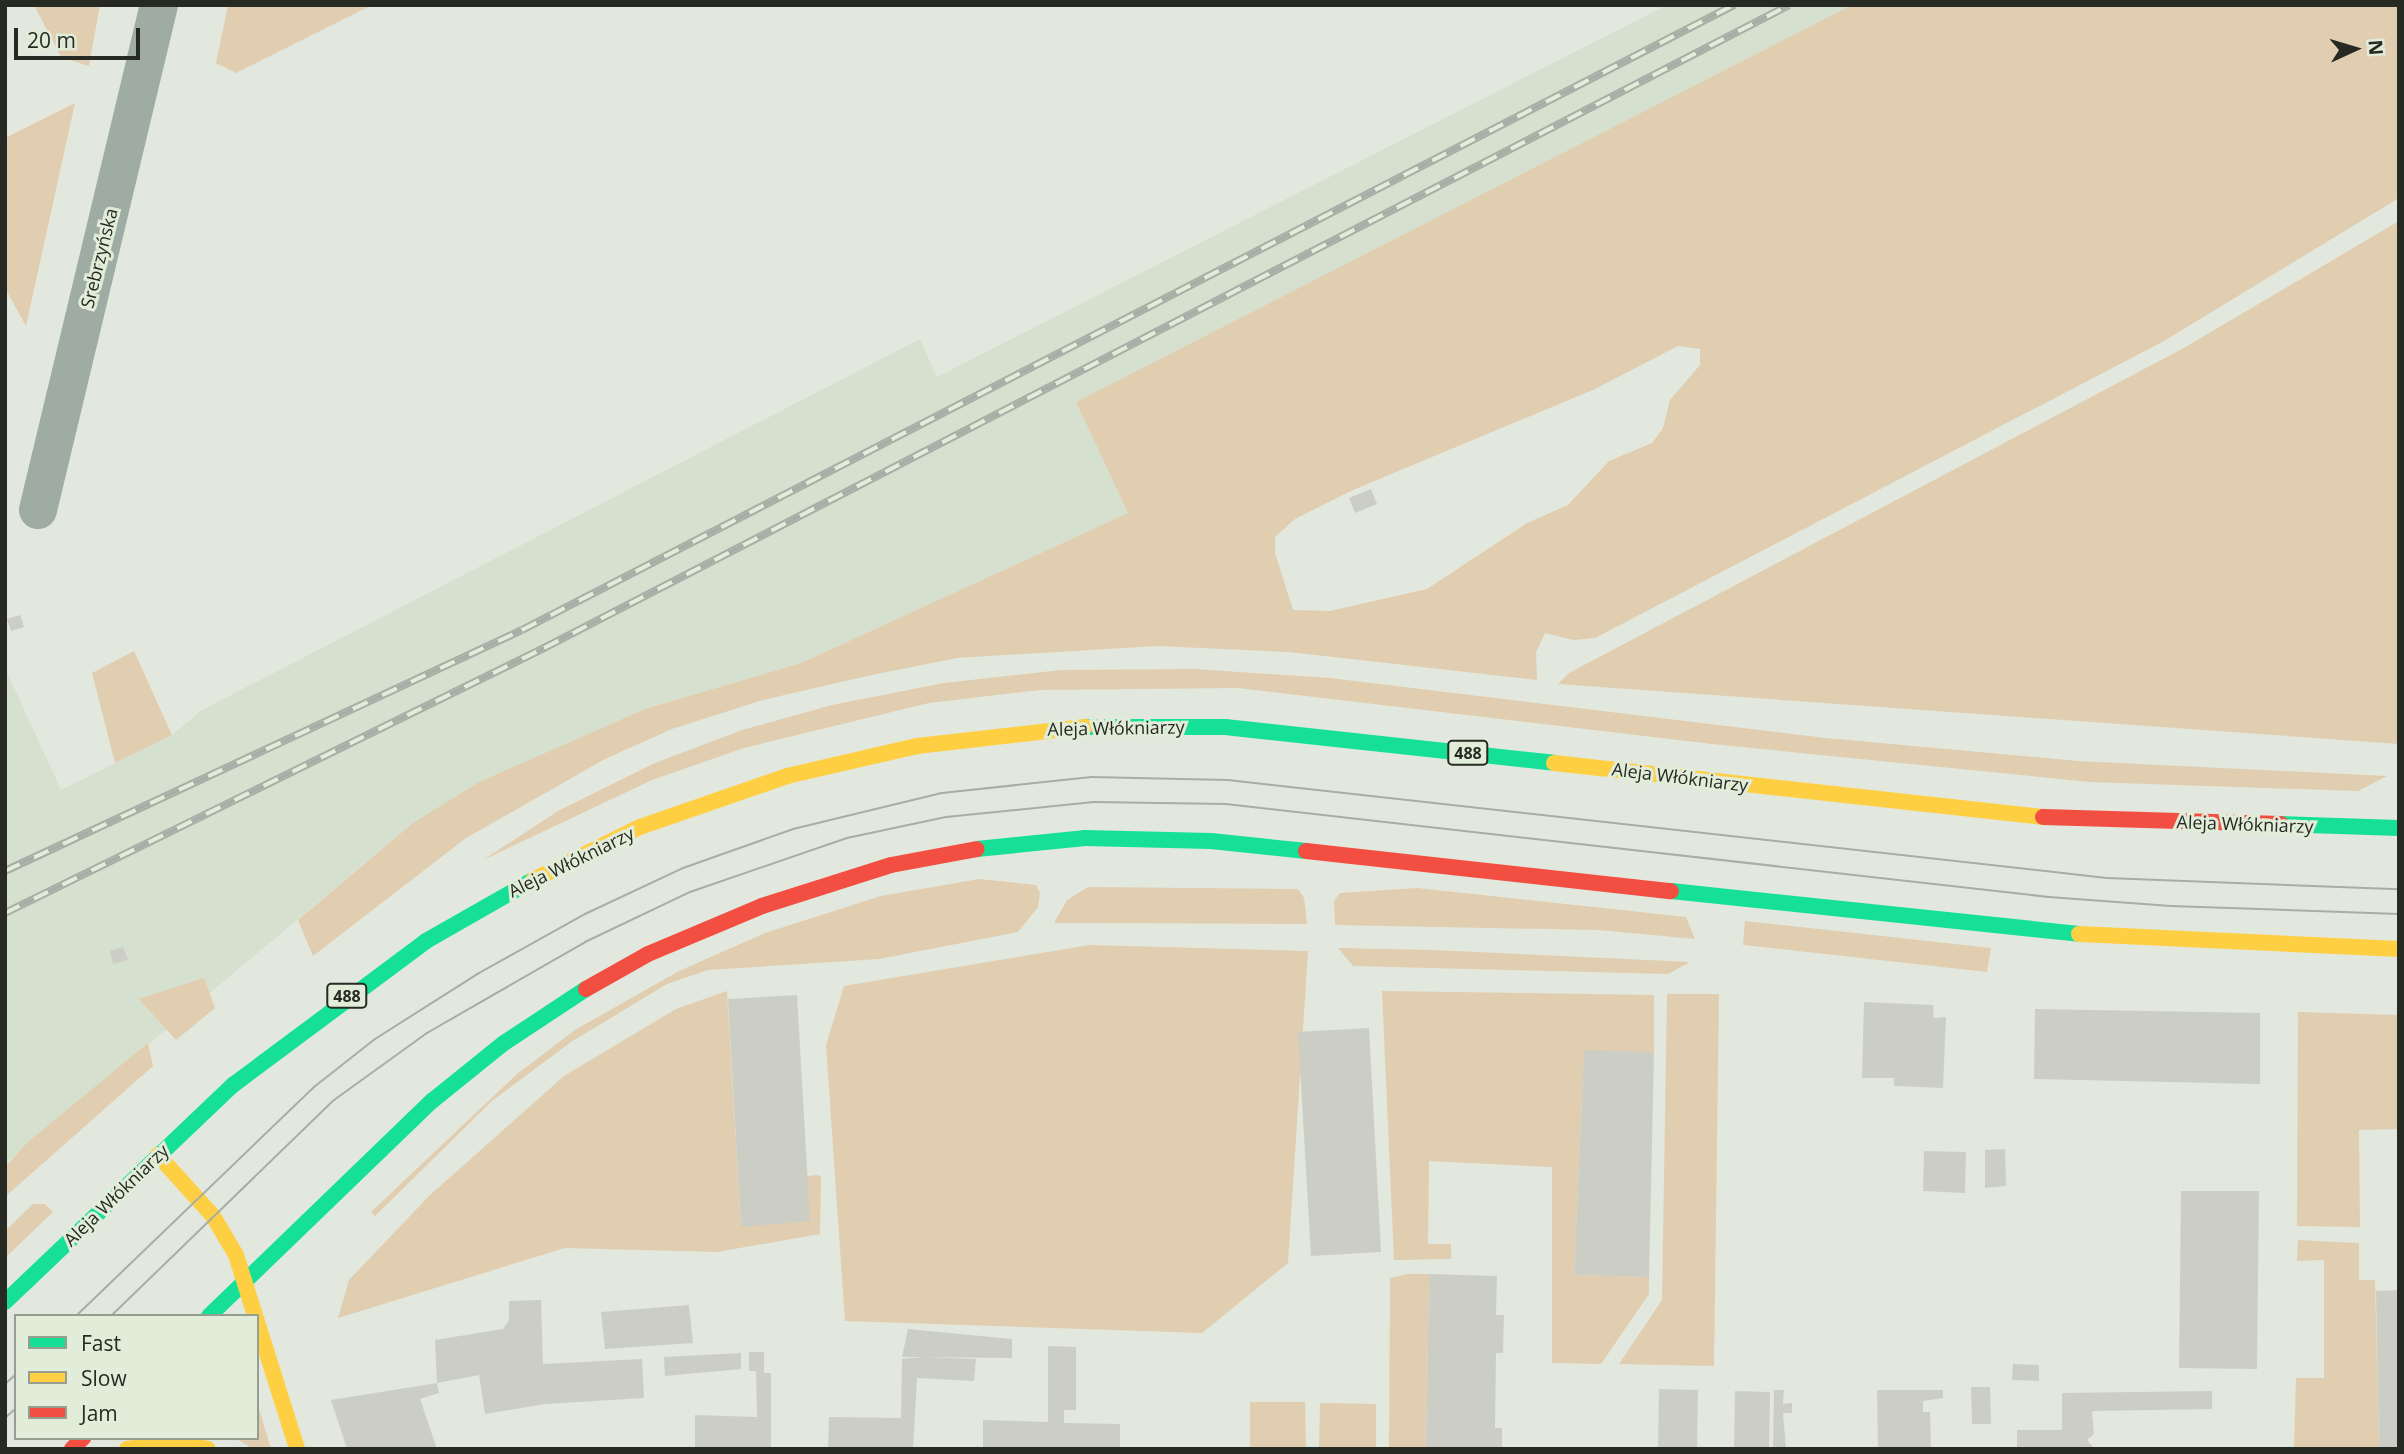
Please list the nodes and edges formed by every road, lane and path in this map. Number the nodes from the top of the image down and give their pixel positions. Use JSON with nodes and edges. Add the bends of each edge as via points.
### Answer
{"nodes":[{"id":1,"x":159,"y":5,"type":"edge"},
{"id":2,"x":38,"y":510,"type":"dead end"},
{"id":3,"x":2399,"y":828,"type":"edge"},
{"id":4,"x":2399,"y":949,"type":"edge"},
{"id":5,"x":158,"y":1154,"type":"junction"},
{"id":6,"x":247,"y":1278,"type":"junction"},
{"id":7,"x":5,"y":1302,"type":"edge"},
{"id":8,"x":211,"y":1314,"type":"edge"},
{"id":9,"x":258,"y":1314,"type":"edge"},
{"id":10,"x":259,"y":1319,"type":"edge"},
{"id":11,"x":127,"y":1449,"type":"edge"},
{"id":12,"x":207,"y":1449,"type":"edge"},
{"id":13,"x":297,"y":1449,"type":"edge"}],
"edges":[{"from":1,"to":2,"type":"street","name":"Srebrzyńska"},
{"from":3,"to":5,"type":"main road","name":"Aleja Włókniarzy","number":"488","via":[[2038,817],[1225,727],[1100,725],[978,736],[774,779],[640,827],[558,866],[426,941],[349,995],[255,1066]]},
{"from":4,"to":6,"type":"main road","via":[[2061,933],[1211,841],[1085,838],[962,850],[891,865],[762,906],[648,954],[600,980],[467,1072]]},
{"from":5,"to":6,"type":"main road","via":[[213,1216]]},
{"from":5,"to":7,"type":"main road","name":"Aleja Włókniarzy","number":"488"},
{"from":6,"to":8,"type":"main road"},
{"from":6,"to":9,"type":"main road"},
{"from":10,"to":13,"type":"main road"},
{"from":11,"to":12,"type":"main road","via":[[173,1443]]}]}
